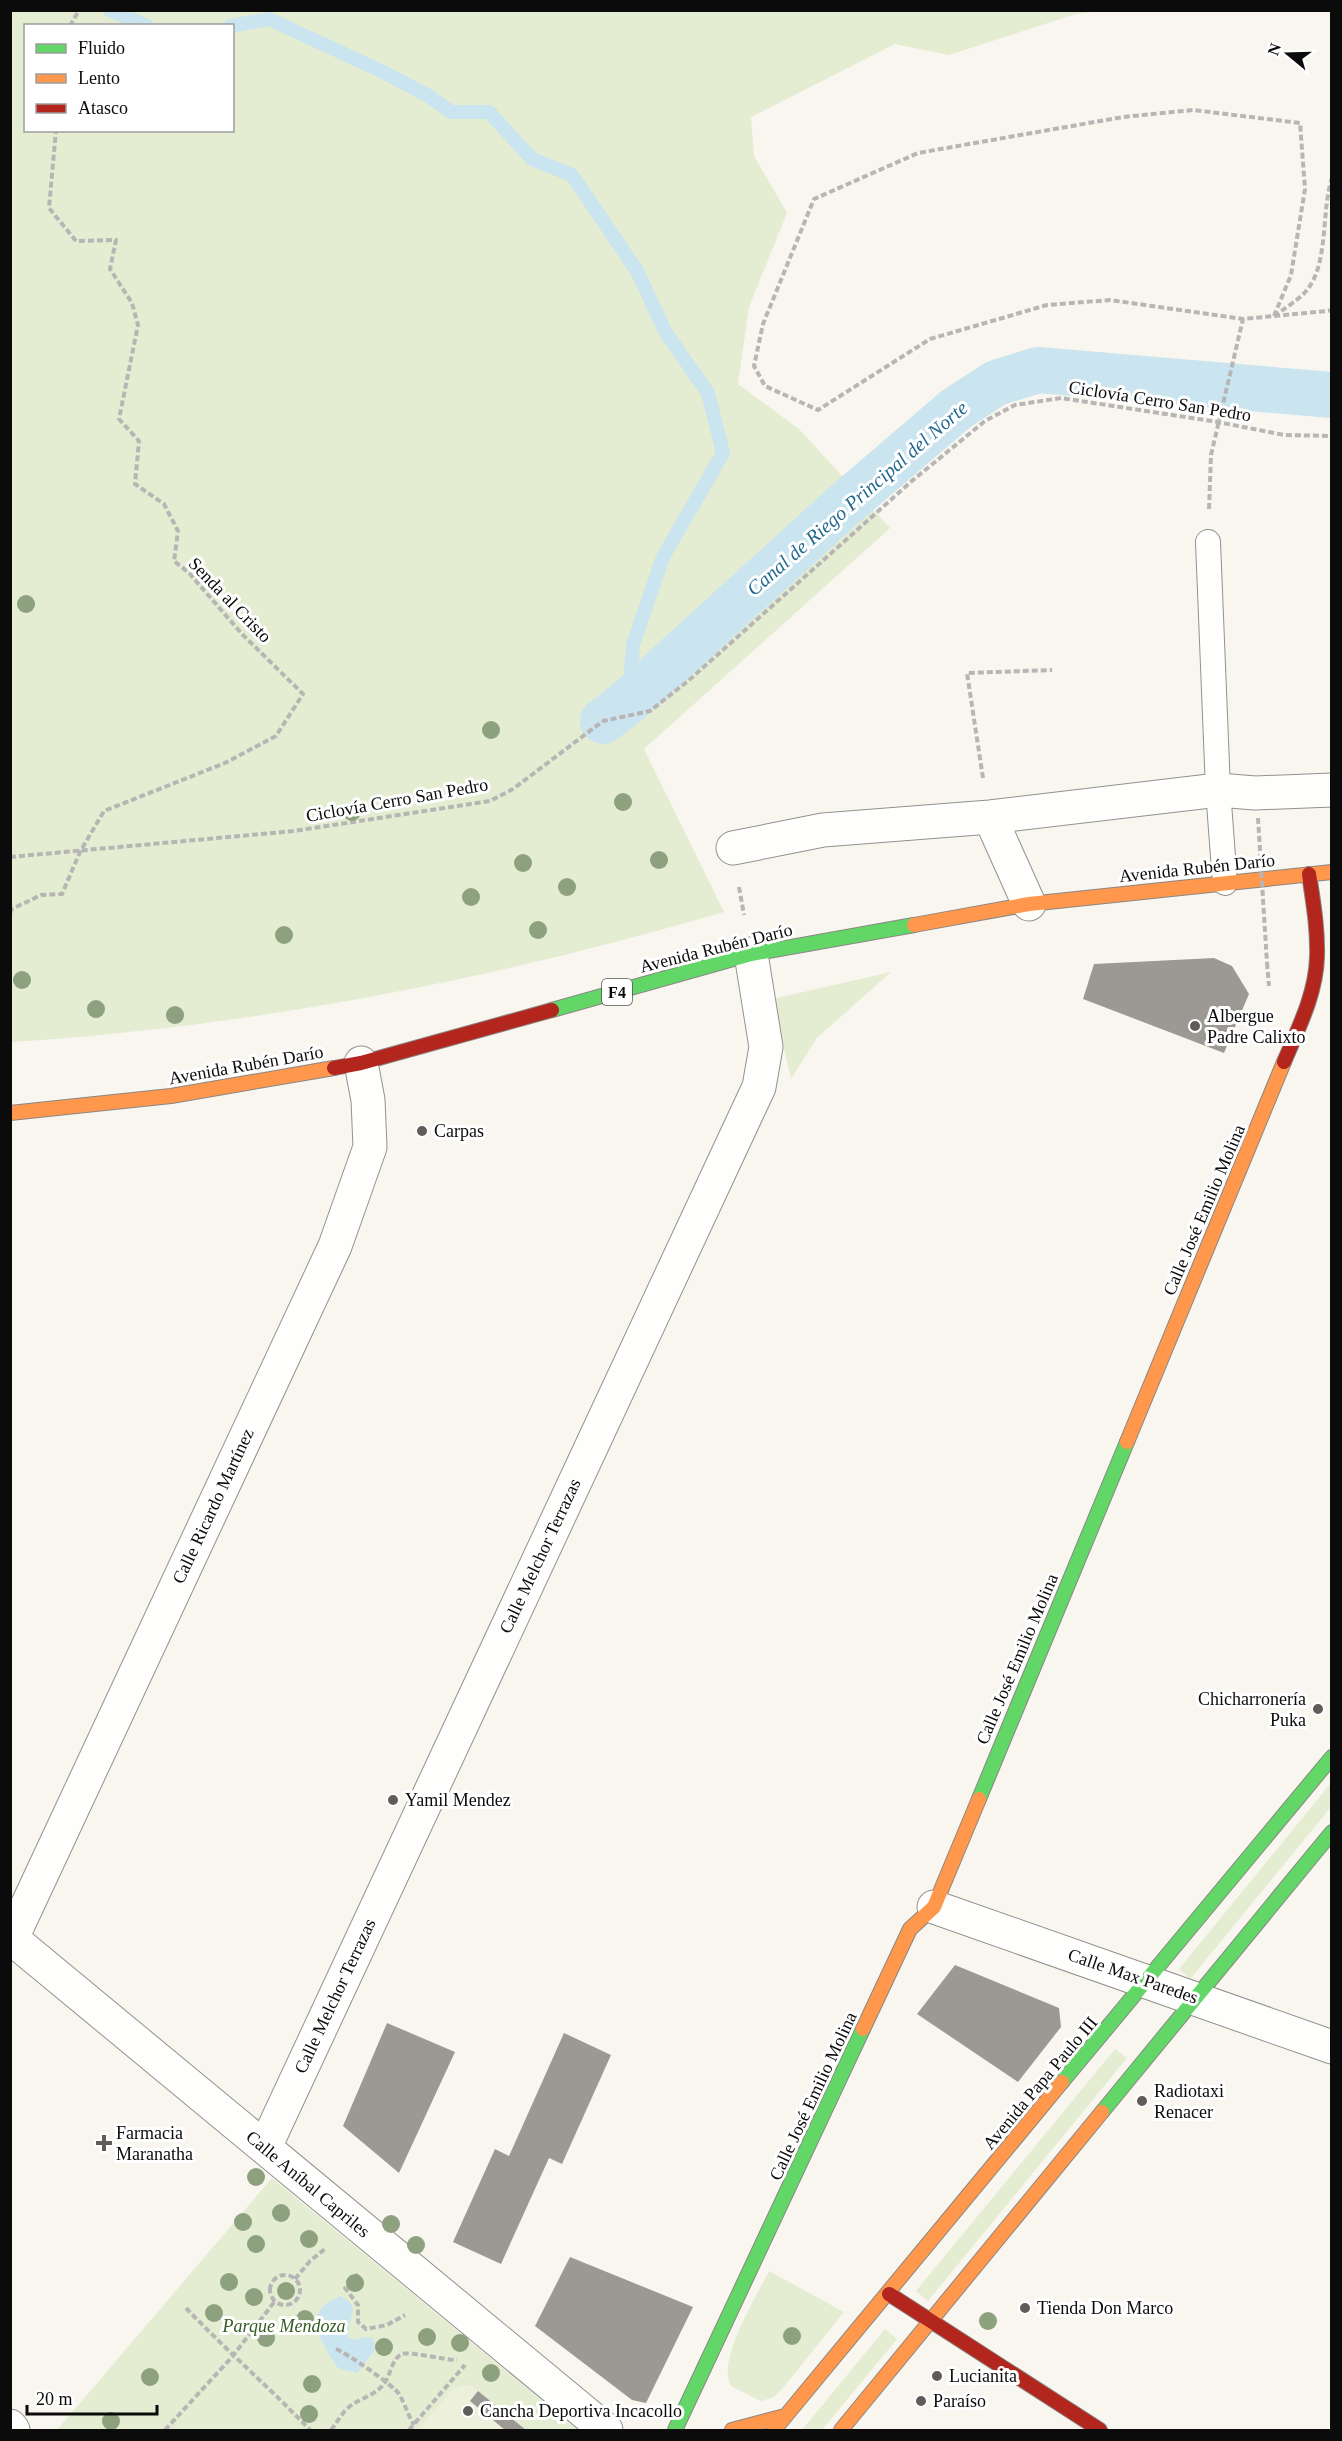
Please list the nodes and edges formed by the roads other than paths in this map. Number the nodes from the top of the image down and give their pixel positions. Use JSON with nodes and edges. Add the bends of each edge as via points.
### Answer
{"nodes":[{"id":1,"x":1208,"y":543,"type":"road end"},
{"id":2,"x":1218,"y":790,"type":"junction"},
{"id":3,"x":1332,"y":790,"type":"edge"},
{"id":4,"x":990,"y":817,"type":"junction"},
{"id":5,"x":733,"y":848,"type":"road end"},
{"id":6,"x":1332,"y":872,"type":"edge"},
{"id":7,"x":1309,"y":874,"type":"junction"},
{"id":8,"x":1225,"y":882,"type":"junction"},
{"id":9,"x":1029,"y":904,"type":"junction"},
{"id":10,"x":751,"y":954,"type":"junction"},
{"id":11,"x":361,"y":1063,"type":"junction"},
{"id":12,"x":10,"y":1113,"type":"edge"},
{"id":13,"x":1332,"y":1757,"type":"edge"},
{"id":14,"x":1332,"y":1833,"type":"edge"},
{"id":15,"x":934,"y":1907,"type":"junction"},
{"id":16,"x":11,"y":1938,"type":"edge"},
{"id":17,"x":1148,"y":1981,"type":"junction"},
{"id":18,"x":1196,"y":1998,"type":"junction"},
{"id":19,"x":1332,"y":2046,"type":"edge"},
{"id":20,"x":265,"y":2147,"type":"junction"},
{"id":21,"x":889,"y":2295,"type":"junction"},
{"id":22,"x":930,"y":2324,"type":"junction"},
{"id":23,"x":785,"y":2416,"type":"junction"},
{"id":24,"x":10,"y":2426,"type":"edge"},
{"id":25,"x":13,"y":2430,"type":"edge"},
{"id":26,"x":606,"y":2430,"type":"edge"},
{"id":27,"x":675,"y":2430,"type":"edge"},
{"id":28,"x":732,"y":2430,"type":"edge"},
{"id":29,"x":774,"y":2430,"type":"edge"},
{"id":30,"x":841,"y":2430,"type":"edge"},
{"id":31,"x":1100,"y":2430,"type":"edge"}],
"edges":[{"from":1,"to":2,"type":"lane"},
{"from":2,"to":3,"type":"street"},
{"from":2,"to":4,"type":"street"},
{"from":2,"to":8,"type":"lane"},
{"from":4,"to":5,"type":"street","via":[[823,830]]},
{"from":4,"to":9,"type":"street"},
{"from":6,"to":7,"type":"main road","name":"Avenida Rubén Darío","number":"F4"},
{"from":7,"to":8,"type":"main road","name":"Avenida Rubén Darío","number":"F4"},
{"from":7,"to":15,"type":"main road","name":"Calle José Emilio Molina","via":[[1317,959],[1308,1004]]},
{"from":8,"to":9,"type":"main road","name":"Avenida Rubén Darío","number":"F4"},
{"from":9,"to":10,"type":"main road","name":"Avenida Rubén Darío","number":"F4"},
{"from":10,"to":11,"type":"main road","name":"Avenida Rubén Darío","number":"F4"},
{"from":10,"to":20,"type":"street","name":"Calle Melchor Terrazas","via":[[766,1047],[759,1087]]},
{"from":11,"to":12,"type":"main road","name":"Avenida Rubén Darío","number":"F4","via":[[171,1096]]},
{"from":11,"to":16,"type":"street","name":"Calle Ricardo Martínez","via":[[368,1100],[370,1147],[334,1246]]},
{"from":13,"to":17,"type":"main road","name":"Avenida Papa Paulo III"},
{"from":14,"to":18,"type":"main road"},
{"from":15,"to":17,"type":"street","name":"Calle Max Paredes"},
{"from":15,"to":27,"type":"main road","name":"Calle José Emilio Molina","via":[[910,1929]]},
{"from":16,"to":20,"type":"street","name":"Calle Aníbal Capriles"},
{"from":17,"to":18,"type":"street","name":"Calle Max Paredes"},
{"from":17,"to":21,"type":"main road","name":"Avenida Papa Paulo III"},
{"from":18,"to":19,"type":"street","name":"Calle Max Paredes"},
{"from":18,"to":22,"type":"main road"},
{"from":20,"to":26,"type":"street","name":"Calle Aníbal Capriles"},
{"from":21,"to":22,"type":"main road"},
{"from":21,"to":23,"type":"main road","name":"Avenida Papa Paulo III"},
{"from":22,"to":30,"type":"main road"},
{"from":22,"to":31,"type":"main road"},
{"from":23,"to":28,"type":"main road"},
{"from":23,"to":29,"type":"main road","name":"Avenida Papa Paulo III"},
{"from":24,"to":25,"type":"street"}]}
